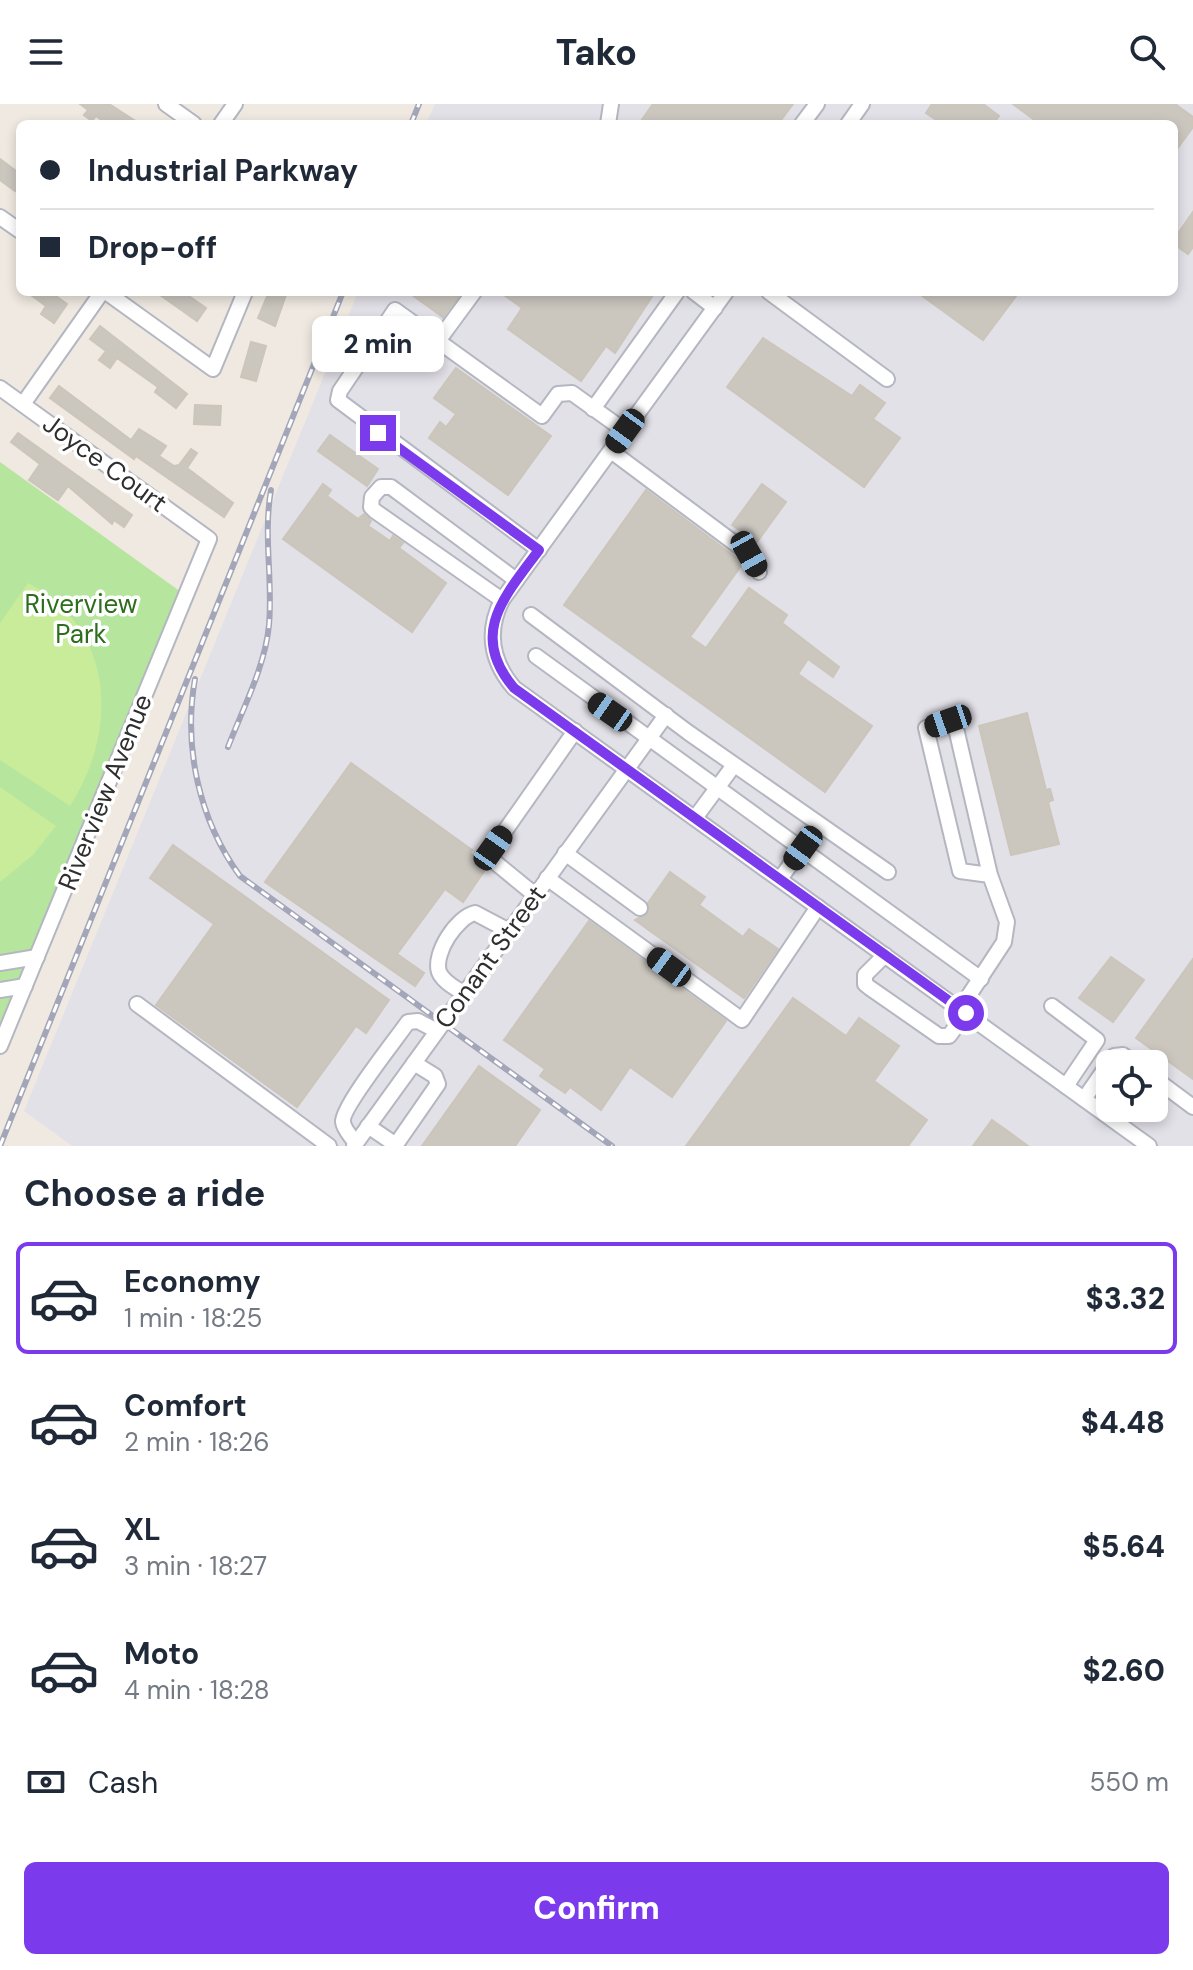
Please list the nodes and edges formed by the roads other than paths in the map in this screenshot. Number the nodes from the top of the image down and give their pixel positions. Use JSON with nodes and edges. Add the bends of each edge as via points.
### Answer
{"nodes":[{"id":1,"x":166,"y":104,"type":"edge"},
{"id":2,"x":188,"y":120,"type":"edge"},
{"id":3,"x":101,"y":296,"type":"edge"},
{"id":4,"x":110,"y":296,"type":"edge"},
{"id":5,"x":243,"y":296,"type":"edge"},
{"id":6,"x":471,"y":296,"type":"edge"},
{"id":7,"x":674,"y":296,"type":"edge"},
{"id":8,"x":699,"y":296,"type":"edge"},
{"id":9,"x":723,"y":296,"type":"edge"},
{"id":10,"x":774,"y":296,"type":"edge"},
{"id":11,"x":715,"y":308,"type":"junction"},
{"id":12,"x":438,"y":341,"type":"junction"},
{"id":13,"x":887,"y":379,"type":"dead end"},
{"id":14,"x":0,"y":388,"type":"edge"},
{"id":15,"x":23,"y":404,"type":"junction"},
{"id":16,"x":593,"y":409,"type":"junction"},
{"id":17,"x":625,"y":431,"type":"junction"},
{"id":18,"x":611,"y":451,"type":"junction"},
{"id":19,"x":209,"y":539,"type":"joint"},
{"id":20,"x":539,"y":550,"type":"junction"},
{"id":21,"x":759,"y":572,"type":"dead end"},
{"id":22,"x":516,"y":580,"type":"junction"},
{"id":23,"x":502,"y":600,"type":"junction"},
{"id":24,"x":531,"y":615,"type":"dead end"},
{"id":25,"x":536,"y":656,"type":"dead end"},
{"id":26,"x":666,"y":715,"type":"junction"},
{"id":27,"x":575,"y":731,"type":"junction"},
{"id":28,"x":649,"y":739,"type":"junction"},
{"id":29,"x":734,"y":765,"type":"junction"},
{"id":30,"x":626,"y":768,"type":"junction"},
{"id":31,"x":717,"y":787,"type":"junction"},
{"id":32,"x":695,"y":818,"type":"junction"},
{"id":33,"x":819,"y":825,"type":"junction"},
{"id":34,"x":803,"y":848,"type":"junction"},
{"id":35,"x":565,"y":853,"type":"junction"},
{"id":36,"x":888,"y":872,"type":"dead end"},
{"id":37,"x":990,"y":875,"type":"junction"},
{"id":38,"x":547,"y":878,"type":"junction"},
{"id":39,"x":780,"y":879,"type":"junction"},
{"id":40,"x":535,"y":895,"type":"junction"},
{"id":41,"x":818,"y":907,"type":"junction"},
{"id":42,"x":640,"y":908,"type":"dead end"},
{"id":43,"x":509,"y":931,"type":"junction"},
{"id":44,"x":885,"y":955,"type":"junction"},
{"id":45,"x":37,"y":957,"type":"junction"},
{"id":46,"x":0,"y":963,"type":"edge"},
{"id":47,"x":981,"y":979,"type":"junction"},
{"id":48,"x":25,"y":986,"type":"junction"},
{"id":49,"x":0,"y":990,"type":"edge"},
{"id":50,"x":464,"y":994,"type":"junction"},
{"id":51,"x":137,"y":1004,"type":"dead end"},
{"id":52,"x":1052,"y":1006,"type":"dead end"},
{"id":53,"x":963,"y":1011,"type":"junction"},
{"id":54,"x":6,"y":1016,"type":"edge"},
{"id":55,"x":437,"y":1031,"type":"junction"},
{"id":56,"x":0,"y":1046,"type":"edge"},
{"id":57,"x":414,"y":1063,"type":"junction"},
{"id":58,"x":1096,"y":1082,"type":"edge"},
{"id":59,"x":1066,"y":1086,"type":"junction"},
{"id":60,"x":1168,"y":1088,"type":"edge"},
{"id":61,"x":1084,"y":1099,"type":"junction"},
{"id":62,"x":1193,"y":1107,"type":"edge"},
{"id":63,"x":368,"y":1126,"type":"junction"},
{"id":64,"x":355,"y":1145,"type":"edge"},
{"id":65,"x":395,"y":1145,"type":"edge"},
{"id":66,"x":329,"y":1146,"type":"edge"},
{"id":67,"x":1149,"y":1146,"type":"edge"}],
"edges":[{"from":1,"to":2,"type":"street"},
{"from":3,"to":15,"type":"street"},
{"from":4,"to":5,"type":"street","via":[[213,369]]},
{"from":6,"to":12,"type":"street"},
{"from":7,"to":16,"type":"street"},
{"from":8,"to":11,"type":"street"},
{"from":9,"to":11,"type":"street"},
{"from":10,"to":13,"type":"street"},
{"from":11,"to":17,"type":"street"},
{"from":12,"to":16,"type":"street","via":[[542,416],[558,394],[572,393]]},
{"from":12,"to":20,"type":"street","via":[[395,310],[338,400]]},
{"from":14,"to":15,"type":"street","name":"Joyce Court"},
{"from":15,"to":19,"type":"street","name":"Joyce Court"},
{"from":16,"to":17,"type":"street"},
{"from":17,"to":18,"type":"street"},
{"from":18,"to":20,"type":"street"},
{"from":18,"to":21,"type":"street","via":[[749,554]]},
{"from":19,"to":45,"type":"street","name":"Riverview Avenue"},
{"from":20,"to":22,"type":"street"},
{"from":22,"to":23,"type":"street"},
{"from":22,"to":23,"type":"street","via":[[391,487],[381,487],[372,497],[375,511]]},
{"from":23,"to":27,"type":"street","via":[[491,634],[500,671],[514,688]]},
{"from":24,"to":26,"type":"street"},
{"from":25,"to":28,"type":"street"},
{"from":26,"to":28,"type":"street","name":"Conant Street"},
{"from":26,"to":29,"type":"street"},
{"from":27,"to":30,"type":"street"},
{"from":27,"to":40,"type":"street","via":[[493,848],[496,863]]},
{"from":28,"to":30,"type":"street","name":"Conant Street"},
{"from":28,"to":31,"type":"street"},
{"from":29,"to":31,"type":"street"},
{"from":29,"to":33,"type":"street"},
{"from":30,"to":32,"type":"street"},
{"from":30,"to":35,"type":"street","name":"Conant Street"},
{"from":31,"to":32,"type":"street"},
{"from":31,"to":34,"type":"street"},
{"from":32,"to":39,"type":"street"},
{"from":33,"to":34,"type":"street"},
{"from":33,"to":36,"type":"street"},
{"from":34,"to":39,"type":"street"},
{"from":34,"to":47,"type":"street"},
{"from":35,"to":38,"type":"street","name":"Conant Street"},
{"from":35,"to":42,"type":"street"},
{"from":37,"to":37,"type":"street","via":[[955,724],[926,728],[960,871]]},
{"from":37,"to":47,"type":"street","via":[[1007,922],[1004,942]]},
{"from":38,"to":40,"type":"street","name":"Conant Street"},
{"from":38,"to":41,"type":"street","via":[[742,1020]]},
{"from":39,"to":41,"type":"street"},
{"from":40,"to":43,"type":"street","name":"Conant Street"},
{"from":41,"to":44,"type":"street"},
{"from":43,"to":50,"type":"street","name":"Conant Street"},
{"from":43,"to":50,"type":"street","via":[[475,913],[461,921],[439,954],[438,968]]},
{"from":44,"to":53,"type":"street"},
{"from":44,"to":53,"type":"street","via":[[865,975],[870,988],[939,1036],[949,1036]]},
{"from":45,"to":46,"type":"street"},
{"from":45,"to":48,"type":"street","name":"Riverview Avenue"},
{"from":47,"to":53,"type":"street"},
{"from":48,"to":49,"type":"street"},
{"from":48,"to":54,"type":"street","name":"Riverview Avenue"},
{"from":50,"to":55,"type":"street","name":"Conant Street"},
{"from":51,"to":66,"type":"street"},
{"from":52,"to":59,"type":"street","via":[[1097,1040]]},
{"from":53,"to":59,"type":"street"},
{"from":54,"to":56,"type":"street","name":"Riverview Avenue"},
{"from":55,"to":57,"type":"street","name":"Conant Street"},
{"from":55,"to":64,"type":"street","via":[[408,1022],[380,1060],[344,1115],[343,1125]]},
{"from":57,"to":63,"type":"street","name":"Conant Street"},
{"from":57,"to":65,"type":"street","via":[[435,1076],[438,1084]]},
{"from":58,"to":61,"type":"street"},
{"from":59,"to":61,"type":"street"},
{"from":60,"to":62,"type":"street"},
{"from":61,"to":67,"type":"street"},
{"from":63,"to":64,"type":"street","name":"Conant Street"},
{"from":63,"to":65,"type":"street"}]}
